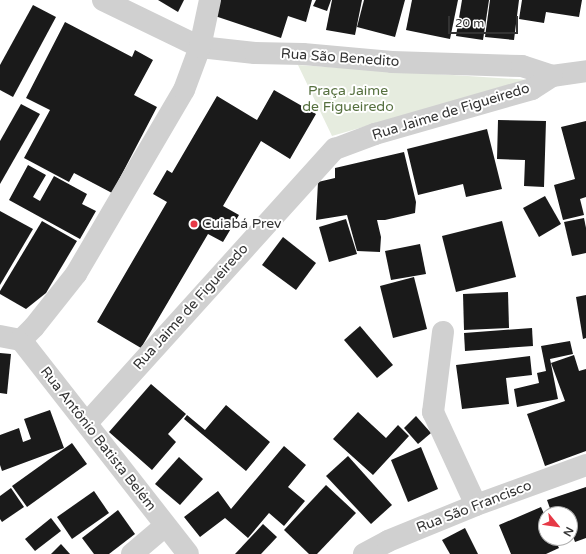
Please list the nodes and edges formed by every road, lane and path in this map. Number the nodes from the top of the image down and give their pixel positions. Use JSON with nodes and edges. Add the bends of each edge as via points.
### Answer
{"nodes":[{"id":1,"x":104,"y":0,"type":"edge"},
{"id":2,"x":210,"y":0,"type":"edge"},
{"id":3,"x":200,"y":47,"type":"junction"},
{"id":4,"x":586,"y":71,"type":"edge"},
{"id":5,"x":552,"y":76,"type":"junction"},
{"id":6,"x":443,"y":332,"type":"dead end"},
{"id":7,"x":0,"y":336,"type":"edge"},
{"id":8,"x":21,"y":340,"type":"junction"},
{"id":9,"x":87,"y":423,"type":"junction"},
{"id":10,"x":586,"y":465,"type":"edge"},
{"id":11,"x":476,"y":505,"type":"junction"},
{"id":12,"x":165,"y":526,"type":"junction"},
{"id":13,"x":132,"y":554,"type":"edge"},
{"id":14,"x":188,"y":554,"type":"edge"},
{"id":15,"x":364,"y":554,"type":"edge"}],
"edges":[{"from":1,"to":3,"type":"street","name":"Rua São Benedito"},
{"from":2,"to":3,"type":"street"},
{"from":3,"to":5,"type":"street","name":"Rua São Benedito","via":[[392,62],[522,66]]},
{"from":3,"to":8,"type":"street","via":[[184,90],[76,274]]},
{"from":4,"to":5,"type":"street","name":"Rua São Benedito"},
{"from":5,"to":9,"type":"street","name":"Rua Jaime de Figueiredo","via":[[532,89],[375,134],[335,149]]},
{"from":6,"to":11,"type":"street","via":[[434,412]]},
{"from":7,"to":8,"type":"street"},
{"from":8,"to":9,"type":"street","name":"Rua Antônio Batista Belém"},
{"from":9,"to":12,"type":"street","name":"Rua Antônio Batista Belém"},
{"from":10,"to":11,"type":"street","name":"Rua São Francisco"},
{"from":11,"to":15,"type":"street","name":"Rua São Francisco","via":[[388,541]]},
{"from":12,"to":13,"type":"street"},
{"from":12,"to":14,"type":"street","name":"Rua Antônio Batista Belém"}]}
